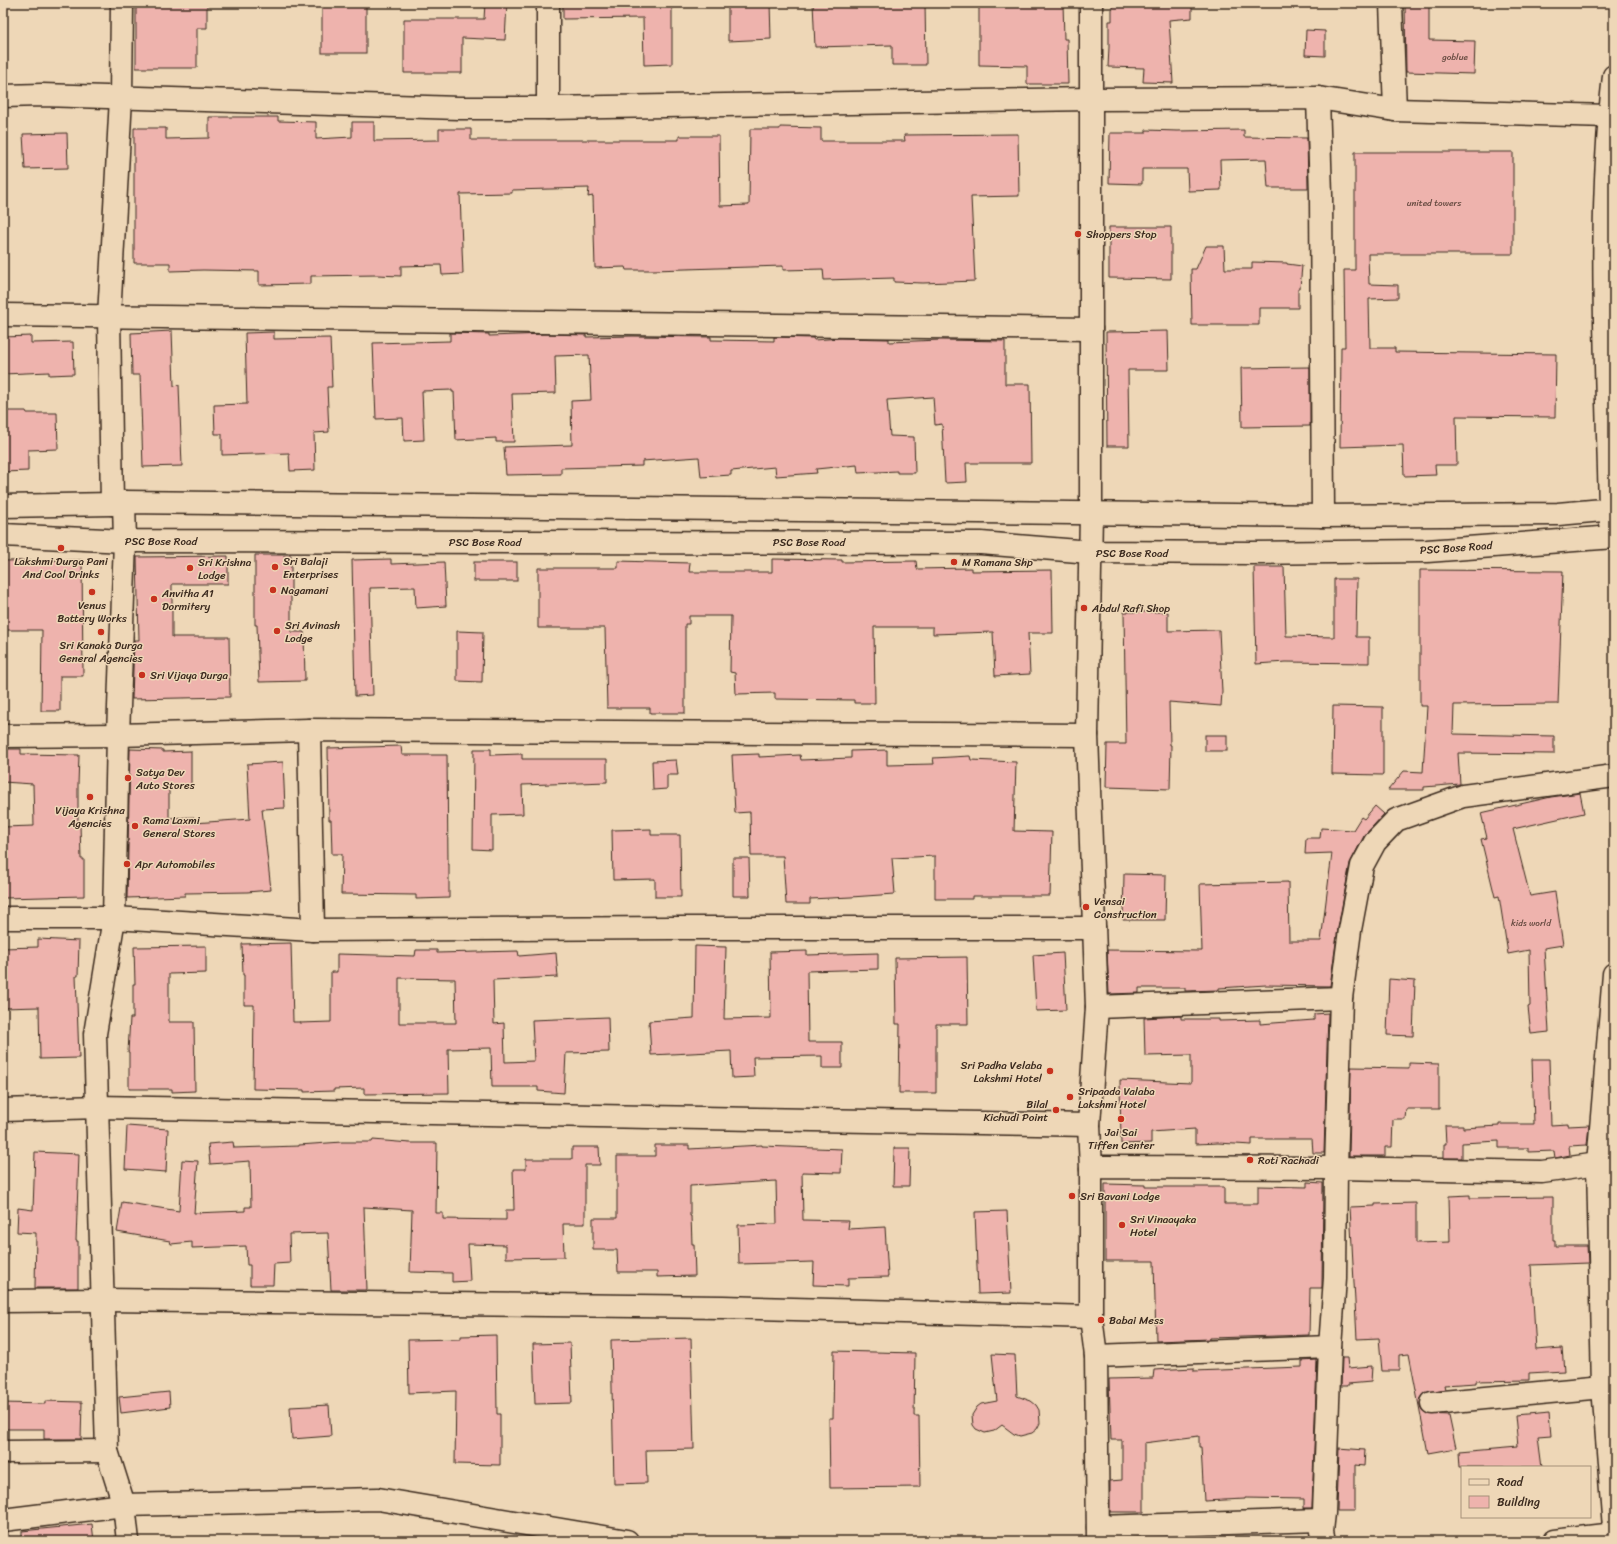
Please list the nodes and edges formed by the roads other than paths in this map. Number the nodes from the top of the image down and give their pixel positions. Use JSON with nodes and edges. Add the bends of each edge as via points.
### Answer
{"nodes":[{"id":1,"x":122,"y":3,"type":"edge"},
{"id":2,"x":548,"y":3,"type":"edge"},
{"id":3,"x":1091,"y":3,"type":"edge"},
{"id":4,"x":1390,"y":3,"type":"edge"},
{"id":5,"x":1614,"y":76,"type":"edge"},
{"id":6,"x":3,"y":96,"type":"edge"},
{"id":7,"x":121,"y":98,"type":"junction"},
{"id":8,"x":1318,"y":98,"type":"junction"},
{"id":9,"x":1091,"y":99,"type":"junction"},
{"id":10,"x":548,"y":108,"type":"junction"},
{"id":11,"x":1395,"y":110,"type":"junction"},
{"id":12,"x":1609,"y":116,"type":"junction"},
{"id":13,"x":3,"y":315,"type":"edge"},
{"id":14,"x":109,"y":317,"type":"junction"},
{"id":15,"x":1091,"y":329,"type":"junction"},
{"id":16,"x":118,"y":503,"type":"junction"},
{"id":17,"x":3,"y":506,"type":"edge"},
{"id":18,"x":1612,"y":509,"type":"edge"},
{"id":19,"x":1091,"y":513,"type":"junction"},
{"id":20,"x":1322,"y":516,"type":"junction"},
{"id":21,"x":3,"y":535,"type":"edge"},
{"id":22,"x":1614,"y":540,"type":"edge"},
{"id":23,"x":125,"y":541,"type":"junction"},
{"id":24,"x":1090,"y":552,"type":"junction"},
{"id":25,"x":309,"y":730,"type":"junction"},
{"id":26,"x":118,"y":735,"type":"junction"},
{"id":27,"x":1087,"y":735,"type":"junction"},
{"id":28,"x":3,"y":736,"type":"edge"},
{"id":29,"x":1614,"y":776,"type":"edge"},
{"id":30,"x":3,"y":918,"type":"edge"},
{"id":31,"x":114,"y":918,"type":"junction"},
{"id":32,"x":1094,"y":928,"type":"junction"},
{"id":33,"x":313,"y":930,"type":"junction"},
{"id":34,"x":1614,"y":974,"type":"edge"},
{"id":35,"x":1341,"y":998,"type":"junction"},
{"id":36,"x":1097,"y":1007,"type":"junction"},
{"id":37,"x":98,"y":1107,"type":"junction"},
{"id":38,"x":3,"y":1110,"type":"edge"},
{"id":39,"x":1089,"y":1124,"type":"junction"},
{"id":40,"x":1598,"y":1164,"type":"junction"},
{"id":41,"x":1336,"y":1168,"type":"junction"},
{"id":42,"x":1090,"y":1169,"type":"junction"},
{"id":43,"x":103,"y":1300,"type":"junction"},
{"id":44,"x":3,"y":1302,"type":"edge"},
{"id":45,"x":1091,"y":1317,"type":"junction"},
{"id":46,"x":1330,"y":1347,"type":"junction"},
{"id":47,"x":1096,"y":1356,"type":"junction"},
{"id":48,"x":1603,"y":1388,"type":"junction"},
{"id":49,"x":1432,"y":1403,"type":"dead end"},
{"id":50,"x":107,"y":1451,"type":"junction"},
{"id":51,"x":3,"y":1452,"type":"edge"},
{"id":52,"x":124,"y":1504,"type":"junction"},
{"id":53,"x":3,"y":1520,"type":"edge"},
{"id":54,"x":1614,"y":1528,"type":"edge"},
{"id":55,"x":1322,"y":1531,"type":"edge"},
{"id":56,"x":1098,"y":1534,"type":"edge"},
{"id":57,"x":1614,"y":1534,"type":"edge"},
{"id":58,"x":128,"y":1541,"type":"edge"},
{"id":59,"x":627,"y":1541,"type":"edge"},
{"id":60,"x":1555,"y":1541,"type":"edge"}],
"edges":[{"from":1,"to":7,"type":"street"},
{"from":2,"to":10,"type":"street"},
{"from":3,"to":9,"type":"street"},
{"from":4,"to":11,"type":"street"},
{"from":5,"to":12,"type":"street"},
{"from":6,"to":7,"type":"street"},
{"from":7,"to":10,"type":"street","via":[[458,108]]},
{"from":7,"to":14,"type":"street"},
{"from":8,"to":9,"type":"street"},
{"from":8,"to":11,"type":"street"},
{"from":8,"to":20,"type":"street","via":[[1321,202]]},
{"from":9,"to":10,"type":"street"},
{"from":9,"to":15,"type":"street"},
{"from":11,"to":12,"type":"street"},
{"from":12,"to":18,"type":"street","via":[[1603,265]]},
{"from":13,"to":14,"type":"street"},
{"from":14,"to":15,"type":"street"},
{"from":14,"to":16,"type":"street"},
{"from":15,"to":19,"type":"street"},
{"from":16,"to":17,"type":"street"},
{"from":16,"to":19,"type":"street"},
{"from":16,"to":23,"type":"street"},
{"from":18,"to":20,"type":"street","via":[[1558,514]]},
{"from":18,"to":22,"type":"street"},
{"from":19,"to":20,"type":"street"},
{"from":19,"to":24,"type":"street"},
{"from":21,"to":23,"type":"street","name":"PSC Bose Road"},
{"from":22,"to":24,"type":"street","name":"PSC Bose Road","via":[[1428,551],[1250,554]]},
{"from":23,"to":24,"type":"street","name":"PSC Bose Road","via":[[981,543]]},
{"from":23,"to":26,"type":"street"},
{"from":24,"to":27,"type":"street"},
{"from":25,"to":26,"type":"street"},
{"from":25,"to":27,"type":"street"},
{"from":25,"to":33,"type":"street"},
{"from":26,"to":28,"type":"street"},
{"from":26,"to":31,"type":"street"},
{"from":27,"to":32,"type":"street"},
{"from":29,"to":35,"type":"street","via":[[1463,796],[1396,820],[1375,842],[1362,866]]},
{"from":30,"to":31,"type":"street"},
{"from":31,"to":33,"type":"street"},
{"from":31,"to":37,"type":"street","via":[[95,1034]]},
{"from":32,"to":33,"type":"street"},
{"from":32,"to":36,"type":"street"},
{"from":34,"to":40,"type":"street"},
{"from":35,"to":36,"type":"street"},
{"from":35,"to":41,"type":"street"},
{"from":36,"to":39,"type":"street"},
{"from":37,"to":38,"type":"street"},
{"from":37,"to":39,"type":"street"},
{"from":37,"to":43,"type":"street"},
{"from":39,"to":42,"type":"street"},
{"from":40,"to":41,"type":"street","via":[[1542,1172]]},
{"from":40,"to":48,"type":"street"},
{"from":41,"to":42,"type":"street"},
{"from":41,"to":46,"type":"street","via":[[1336,1271]]},
{"from":42,"to":45,"type":"street"},
{"from":43,"to":44,"type":"street"},
{"from":43,"to":45,"type":"street","via":[[723,1307]]},
{"from":43,"to":50,"type":"street"},
{"from":45,"to":47,"type":"street"},
{"from":46,"to":47,"type":"street"},
{"from":46,"to":55,"type":"street"},
{"from":47,"to":56,"type":"street"},
{"from":48,"to":49,"type":"street"},
{"from":48,"to":54,"type":"street"},
{"from":50,"to":51,"type":"street"},
{"from":50,"to":52,"type":"street"},
{"from":52,"to":53,"type":"street"},
{"from":52,"to":58,"type":"street"},
{"from":52,"to":59,"type":"street","via":[[378,1500]]},
{"from":55,"to":56,"type":"street"},
{"from":57,"to":60,"type":"street"}]}
